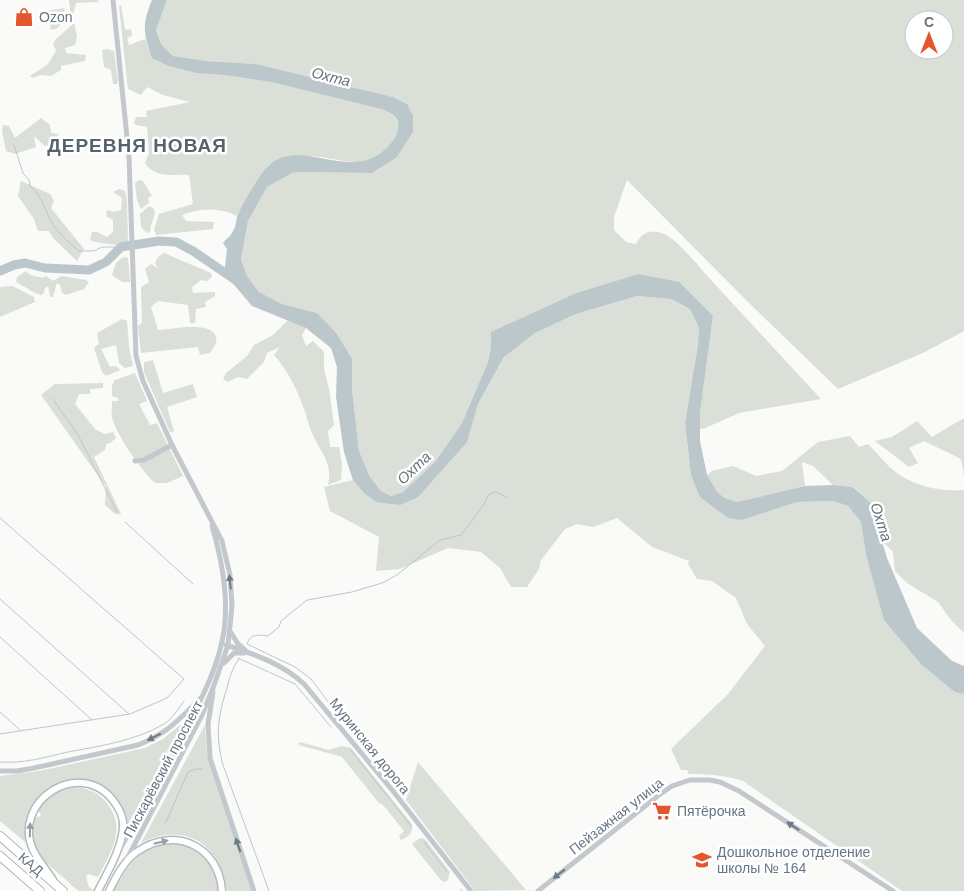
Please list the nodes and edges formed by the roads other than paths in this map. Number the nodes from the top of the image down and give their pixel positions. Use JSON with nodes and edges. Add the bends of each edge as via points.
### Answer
{"nodes":[{"id":1,"x":113,"y":0,"type":"edge"},
{"id":2,"x":172,"y":445,"type":"junction"},
{"id":3,"x":135,"y":461,"type":"dead end"},
{"id":4,"x":210,"y":519,"type":"junction"},
{"id":5,"x":230,"y":630,"type":"junction"},
{"id":6,"x":221,"y":643,"type":"junction"},
{"id":7,"x":228,"y":645,"type":"junction"},
{"id":8,"x":249,"y":653,"type":"junction"},
{"id":9,"x":222,"y":665,"type":"junction"},
{"id":10,"x":213,"y":688,"type":"junction"},
{"id":11,"x":204,"y":695,"type":"junction"},
{"id":12,"x":0,"y":771,"type":"edge"},
{"id":13,"x":0,"y":836,"type":"edge"},
{"id":14,"x":117,"y":854,"type":"junction"},
{"id":15,"x":0,"y":856,"type":"edge"},
{"id":16,"x":122,"y":868,"type":"junction"},
{"id":17,"x":61,"y":889,"type":"edge"},
{"id":18,"x":110,"y":889,"type":"edge"},
{"id":19,"x":40,"y":891,"type":"edge"},
{"id":20,"x":98,"y":891,"type":"edge"},
{"id":21,"x":222,"y":891,"type":"edge"},
{"id":22,"x":254,"y":891,"type":"edge"},
{"id":23,"x":470,"y":891,"type":"edge"},
{"id":24,"x":539,"y":891,"type":"edge"},
{"id":25,"x":893,"y":891,"type":"edge"}],
"edges":[{"from":1,"to":2,"type":"street","via":[[129,157],[136,356],[143,381]]},
{"from":2,"to":3,"type":"street","via":[[144,460]]},
{"from":2,"to":4,"type":"street"},
{"from":5,"to":4,"type":"street","one_way":true,"via":[[232,598],[229,569],[222,541]]},
{"from":4,"to":6,"type":"street","via":[[223,575],[225,620]]},
{"from":5,"to":7,"type":"street"},
{"from":5,"to":8,"type":"street","via":[[238,644]]},
{"from":6,"to":7,"type":"street","name":"Муринская дорога"},
{"from":6,"to":11,"type":"street","name":"Пискарёвский проспект"},
{"from":7,"to":8,"type":"street","name":"Муринская дорога"},
{"from":7,"to":9,"type":"street","name":"Пискарёвский проспект"},
{"from":8,"to":9,"type":"street","via":[[234,653]]},
{"from":8,"to":23,"type":"street","name":"Муринская дорога","via":[[293,673],[304,684]]},
{"from":9,"to":10,"type":"street","name":"Пискарёвский проспект"},
{"from":10,"to":16,"type":"street","name":"Пискарёвский проспект"},
{"from":22,"to":10,"type":"street","one_way":true,"via":[[210,758],[208,724]]},
{"from":11,"to":12,"type":"street","one_way":true,"via":[[165,731],[138,744],[34,768]]},
{"from":11,"to":14,"type":"street","name":"Пискарёвский проспект"},
{"from":13,"to":17,"type":"highway","name":"КАД"},
{"from":17,"to":14,"type":"main road","one_way":true,"via":[[34,852],[29,834],[36,807],[56,788],[66,784],[86,784],[102,789],[111,797],[123,821]]},
{"from":14,"to":20,"type":"main road","name":"Пискарёвский проспект"},
{"from":15,"to":19,"type":"highway","name":"КАД"},
{"from":16,"to":18,"type":"main road","name":"Пискарёвский проспект"},
{"from":16,"to":21,"type":"main road","one_way":true,"via":[[135,853],[148,845],[180,840],[196,846],[211,859]]},
{"from":25,"to":24,"type":"street","name":"Пейзажная улица","one_way":true,"via":[[739,791],[720,782],[699,779],[682,782],[658,795]]}]}
